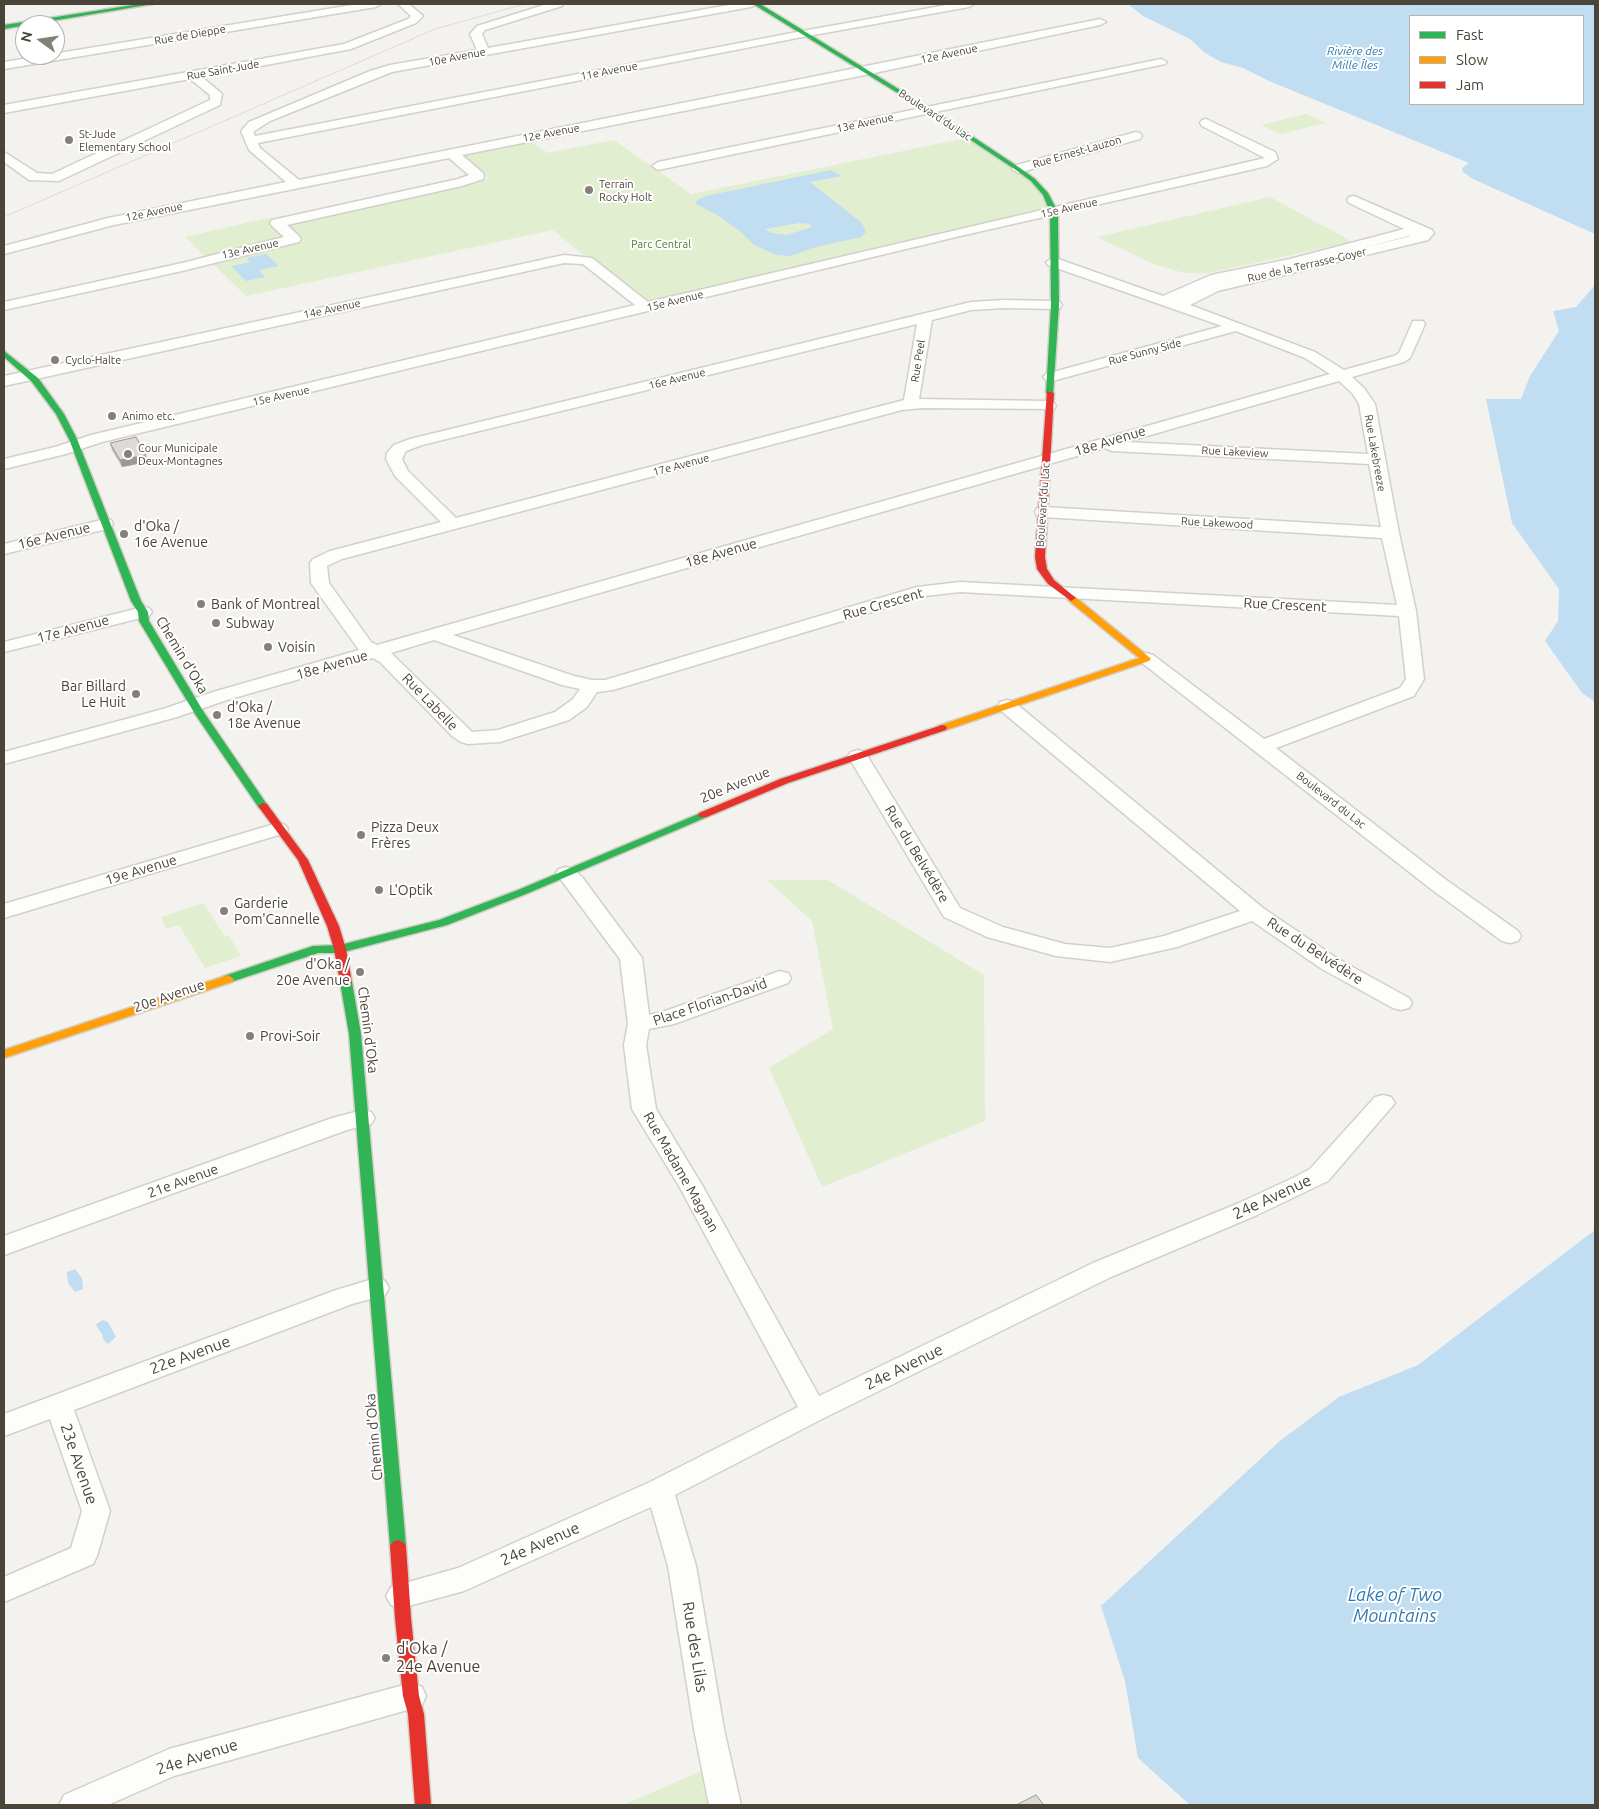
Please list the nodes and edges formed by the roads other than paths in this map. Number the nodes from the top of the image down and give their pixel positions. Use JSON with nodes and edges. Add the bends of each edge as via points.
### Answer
{"nodes":[{"id":1,"x":150,"y":4,"type":"edge"},
{"id":2,"x":376,"y":4,"type":"edge"},
{"id":3,"x":403,"y":4,"type":"edge"},
{"id":4,"x":558,"y":4,"type":"edge"},
{"id":5,"x":751,"y":4,"type":"edge"},
{"id":6,"x":756,"y":4,"type":"edge"},
{"id":7,"x":968,"y":4,"type":"edge"},
{"id":8,"x":1100,"y":22,"type":"dead end"},
{"id":9,"x":4,"y":27,"type":"edge"},
{"id":10,"x":803,"y":34,"type":"junction"},
{"id":11,"x":484,"y":52,"type":"junction"},
{"id":12,"x":1161,"y":62,"type":"dead end"},
{"id":13,"x":4,"y":66,"type":"edge"},
{"id":14,"x":865,"y":71,"type":"junction"},
{"id":15,"x":194,"y":75,"type":"junction"},
{"id":16,"x":4,"y":109,"type":"edge"},
{"id":17,"x":929,"y":110,"type":"junction"},
{"id":18,"x":1206,"y":123,"type":"dead end"},
{"id":19,"x":1136,"y":136,"type":"dead end"},
{"id":20,"x":250,"y":142,"type":"junction"},
{"id":21,"x":450,"y":152,"type":"junction"},
{"id":22,"x":4,"y":156,"type":"edge"},
{"id":23,"x":658,"y":166,"type":"dead end"},
{"id":24,"x":1018,"y":169,"type":"junction"},
{"id":25,"x":295,"y":183,"type":"junction"},
{"id":26,"x":1354,"y":200,"type":"dead end"},
{"id":27,"x":1053,"y":211,"type":"junction"},
{"id":28,"x":1417,"y":230,"type":"junction"},
{"id":29,"x":4,"y":250,"type":"edge"},
{"id":30,"x":1053,"y":262,"type":"junction"},
{"id":31,"x":1189,"y":289,"type":"junction"},
{"id":32,"x":1136,"y":291,"type":"junction"},
{"id":33,"x":1171,"y":303,"type":"junction"},
{"id":34,"x":1055,"y":305,"type":"junction"},
{"id":35,"x":4,"y":306,"type":"edge"},
{"id":36,"x":647,"y":308,"type":"junction"},
{"id":37,"x":925,"y":318,"type":"junction"},
{"id":38,"x":1418,"y":324,"type":"dead end"},
{"id":39,"x":1237,"y":326,"type":"junction"},
{"id":40,"x":4,"y":353,"type":"edge"},
{"id":41,"x":1340,"y":374,"type":"junction"},
{"id":42,"x":30,"y":376,"type":"junction"},
{"id":43,"x":1051,"y":377,"type":"junction"},
{"id":44,"x":4,"y":381,"type":"edge"},
{"id":45,"x":911,"y":404,"type":"junction"},
{"id":46,"x":1048,"y":406,"type":"junction"},
{"id":47,"x":1095,"y":445,"type":"junction"},
{"id":48,"x":76,"y":446,"type":"junction"},
{"id":49,"x":1376,"y":459,"type":"junction"},
{"id":50,"x":1046,"y":460,"type":"junction"},
{"id":51,"x":4,"y":464,"type":"edge"},
{"id":52,"x":1043,"y":512,"type":"junction"},
{"id":53,"x":105,"y":524,"type":"junction"},
{"id":54,"x":452,"y":524,"type":"junction"},
{"id":55,"x":1390,"y":533,"type":"junction"},
{"id":56,"x":4,"y":549,"type":"edge"},
{"id":57,"x":320,"y":563,"type":"joint"},
{"id":58,"x":1064,"y":593,"type":"junction"},
{"id":59,"x":1407,"y":611,"type":"junction"},
{"id":60,"x":143,"y":612,"type":"junction"},
{"id":61,"x":436,"y":634,"type":"junction"},
{"id":62,"x":4,"y":648,"type":"edge"},
{"id":63,"x":376,"y":652,"type":"junction"},
{"id":64,"x":1146,"y":660,"type":"junction"},
{"id":65,"x":592,"y":686,"type":"junction"},
{"id":66,"x":194,"y":704,"type":"junction"},
{"id":67,"x":1007,"y":706,"type":"junction"},
{"id":68,"x":1262,"y":747,"type":"junction"},
{"id":69,"x":858,"y":756,"type":"junction"},
{"id":70,"x":4,"y":758,"type":"edge"},
{"id":71,"x":278,"y":829,"type":"junction"},
{"id":72,"x":566,"y":873,"type":"junction"},
{"id":73,"x":4,"y":911,"type":"edge"},
{"id":74,"x":1255,"y":913,"type":"junction"},
{"id":75,"x":1510,"y":936,"type":"dead end"},
{"id":76,"x":340,"y":949,"type":"junction"},
{"id":77,"x":322,"y":962,"type":"dead end"},
{"id":78,"x":780,"y":978,"type":"dead end"},
{"id":79,"x":1401,"y":1003,"type":"dead end"},
{"id":80,"x":639,"y":1024,"type":"junction"},
{"id":81,"x":4,"y":1054,"type":"edge"},
{"id":82,"x":1383,"y":1103,"type":"dead end"},
{"id":83,"x":363,"y":1118,"type":"junction"},
{"id":84,"x":4,"y":1246,"type":"edge"},
{"id":85,"x":376,"y":1288,"type":"junction"},
{"id":86,"x":58,"y":1404,"type":"junction"},
{"id":87,"x":814,"y":1411,"type":"junction"},
{"id":88,"x":4,"y":1425,"type":"edge"},
{"id":89,"x":660,"y":1490,"type":"junction"},
{"id":90,"x":4,"y":1590,"type":"edge"},
{"id":91,"x":401,"y":1596,"type":"junction"},
{"id":92,"x":410,"y":1696,"type":"junction"},
{"id":93,"x":76,"y":1805,"type":"edge"},
{"id":94,"x":422,"y":1805,"type":"edge"},
{"id":95,"x":725,"y":1805,"type":"edge"}],
"edges":[{"from":1,"to":9,"type":"street"},
{"from":2,"to":13,"type":"street","name":"Rue de Dieppe"},
{"from":3,"to":15,"type":"street","name":"Rue Saint-Jude","via":[[417,16],[412,21],[347,47]]},
{"from":4,"to":11,"type":"street","via":[[476,31]]},
{"from":5,"to":11,"type":"street","name":"10e Avenue"},
{"from":6,"to":10,"type":"street","name":"Boulevard du Lac"},
{"from":7,"to":10,"type":"street","name":"11e Avenue"},
{"from":8,"to":14,"type":"street","name":"12e Avenue"},
{"from":10,"to":14,"type":"street","name":"Boulevard du Lac"},
{"from":10,"to":20,"type":"street","name":"11e Avenue"},
{"from":11,"to":20,"type":"street","name":"10e Avenue","via":[[374,74],[260,121],[247,131]]},
{"from":12,"to":17,"type":"street","name":"13e Avenue"},
{"from":14,"to":17,"type":"street","name":"Boulevard du Lac"},
{"from":14,"to":21,"type":"street","name":"12e Avenue"},
{"from":15,"to":16,"type":"street","name":"Rue Saint-Jude"},
{"from":15,"to":22,"type":"street","via":[[216,94],[216,102],[54,178],[34,178]]},
{"from":17,"to":23,"type":"street","name":"13e Avenue"},
{"from":17,"to":24,"type":"street","name":"Boulevard du Lac"},
{"from":18,"to":27,"type":"street","name":"15e Avenue","via":[[1272,159]]},
{"from":19,"to":24,"type":"street","name":"Rue Ernest-Lauzon"},
{"from":20,"to":25,"type":"street"},
{"from":21,"to":25,"type":"street","name":"12e Avenue"},
{"from":21,"to":35,"type":"street","name":"13e Avenue","via":[[478,176],[277,222],[294,239]]},
{"from":24,"to":27,"type":"street","name":"Boulevard du Lac","via":[[1046,194]]},
{"from":25,"to":29,"type":"street","name":"12e Avenue","via":[[114,221]]},
{"from":26,"to":28,"type":"street"},
{"from":27,"to":30,"type":"street","name":"Boulevard du Lac"},
{"from":27,"to":36,"type":"street","name":"15e Avenue"},
{"from":28,"to":31,"type":"street","name":"Rue de la Terrasse-Goyer","via":[[1291,263],[1216,278]]},
{"from":28,"to":33,"type":"street","name":"Rue de la Terrasse-Goyer","via":[[1427,233],[1325,262],[1237,281]]},
{"from":30,"to":32,"type":"street","name":"Rue Lakebreeze"},
{"from":30,"to":34,"type":"street","name":"Boulevard du Lac"},
{"from":31,"to":32,"type":"street","name":"Rue de la Terrasse-Goyer"},
{"from":31,"to":33,"type":"street","name":"Rue de la Terrasse-Goyer"},
{"from":32,"to":33,"type":"street","name":"Rue Lakebreeze"},
{"from":33,"to":39,"type":"street","name":"Rue Lakebreeze"},
{"from":34,"to":37,"type":"street","name":"16e Avenue","via":[[986,305]]},
{"from":34,"to":43,"type":"street","name":"Boulevard du Lac"},
{"from":36,"to":42,"type":"street","name":"14e Avenue","via":[[590,263],[564,259]]},
{"from":36,"to":48,"type":"street","name":"15e Avenue","via":[[97,438]]},
{"from":37,"to":45,"type":"street","name":"Rue Peel"},
{"from":37,"to":54,"type":"street","name":"16e Avenue","via":[[400,448],[394,459],[401,473]]},
{"from":38,"to":41,"type":"street","name":"18e Avenue","via":[[1405,355],[1399,359]]},
{"from":39,"to":41,"type":"street","name":"Rue Lakebreeze","via":[[1310,355]]},
{"from":39,"to":43,"type":"street","name":"Rue Sunny Side"},
{"from":40,"to":42,"type":"street","name":"Chemin d'Oka"},
{"from":41,"to":47,"type":"street","name":"18e Avenue"},
{"from":41,"to":49,"type":"street","name":"Rue Lakebreeze","via":[[1359,391],[1366,404]]},
{"from":42,"to":44,"type":"street","name":"14e Avenue"},
{"from":42,"to":48,"type":"street","name":"Chemin d'Oka","via":[[53,404]]},
{"from":43,"to":46,"type":"street","name":"Boulevard du Lac"},
{"from":45,"to":46,"type":"street","name":"17e Avenue"},
{"from":45,"to":54,"type":"street","name":"17e Avenue"},
{"from":46,"to":50,"type":"street","name":"Boulevard du Lac"},
{"from":47,"to":49,"type":"street","name":"Rue Lakeview"},
{"from":47,"to":50,"type":"street","name":"18e Avenue"},
{"from":48,"to":51,"type":"street","name":"15e Avenue"},
{"from":48,"to":53,"type":"street","name":"Chemin d'Oka"},
{"from":49,"to":55,"type":"street","name":"Rue Lakebreeze"},
{"from":50,"to":52,"type":"street","name":"Boulevard du Lac"},
{"from":50,"to":61,"type":"street","name":"18e Avenue"},
{"from":52,"to":55,"type":"street","name":"Rue Lakewood"},
{"from":52,"to":58,"type":"street","name":"Boulevard du Lac","via":[[1042,569]]},
{"from":53,"to":56,"type":"street","name":"16e Avenue"},
{"from":53,"to":60,"type":"street","name":"Chemin d'Oka"},
{"from":54,"to":57,"type":"street","name":"17e Avenue","via":[[336,554]]},
{"from":55,"to":59,"type":"street","name":"Rue Lakebreeze"},
{"from":57,"to":63,"type":"street","name":"Rue Labelle","via":[[320,583],[365,646]]},
{"from":58,"to":59,"type":"street","name":"Rue Crescent"},
{"from":58,"to":64,"type":"street","name":"Boulevard du Lac"},
{"from":58,"to":65,"type":"street","name":"Rue Crescent","via":[[960,587],[922,591],[631,679]]},
{"from":59,"to":68,"type":"street","name":"Rue Lakebreeze","via":[[1415,680],[1407,692]]},
{"from":60,"to":62,"type":"street","name":"17e Avenue"},
{"from":60,"to":66,"type":"street","name":"Chemin d'Oka","via":[[144,621]]},
{"from":61,"to":63,"type":"street","name":"18e Avenue"},
{"from":61,"to":65,"type":"street","name":"Rue Crescent"},
{"from":63,"to":65,"type":"street","name":"Rue Labelle","via":[[387,658],[468,738],[500,736],[562,716],[580,703]]},
{"from":63,"to":66,"type":"street","name":"18e Avenue"},
{"from":64,"to":67,"type":"street","name":"20e Avenue"},
{"from":64,"to":68,"type":"street","name":"Boulevard du Lac"},
{"from":66,"to":70,"type":"street","name":"18e Avenue"},
{"from":66,"to":71,"type":"street","name":"Chemin d'Oka"},
{"from":67,"to":69,"type":"street","name":"20e Avenue"},
{"from":67,"to":74,"type":"street","name":"Rue du Belvédère"},
{"from":68,"to":75,"type":"street","name":"Boulevard du Lac"},
{"from":69,"to":72,"type":"street","name":"20e Avenue","via":[[755,793]]},
{"from":69,"to":74,"type":"street","name":"Rue du Belvédère","via":[[952,912],[995,932],[1064,951],[1110,955],[1169,942]]},
{"from":71,"to":73,"type":"street","name":"19e Avenue"},
{"from":71,"to":76,"type":"street","name":"Chemin d'Oka","via":[[302,860],[333,926]]},
{"from":72,"to":76,"type":"street","name":"20e Avenue","via":[[443,923]]},
{"from":72,"to":80,"type":"street","name":"Rue Madame Magnan","via":[[631,958]]},
{"from":74,"to":79,"type":"street","name":"Rue du Belvédère","via":[[1330,964]]},
{"from":76,"to":77,"type":"street","name":"20e Avenue"},
{"from":76,"to":81,"type":"street","name":"20e Avenue","via":[[317,949]]},
{"from":76,"to":83,"type":"street","name":"Chemin d'Oka","via":[[352,1013]]},
{"from":78,"to":80,"type":"street","name":"Place Florian-David","via":[[666,1019]]},
{"from":80,"to":87,"type":"street","name":"Rue Madame Magnan","via":[[636,1045],[644,1109],[690,1184]]},
{"from":82,"to":87,"type":"street","name":"24e Avenue","via":[[1319,1175],[1248,1209],[1102,1270]]},
{"from":83,"to":84,"type":"street","name":"21e Avenue"},
{"from":83,"to":85,"type":"street","name":"Chemin d'Oka"},
{"from":85,"to":86,"type":"street","name":"22e Avenue"},
{"from":85,"to":91,"type":"street","name":"Chemin d'Oka"},
{"from":86,"to":88,"type":"street","name":"22e Avenue"},
{"from":86,"to":90,"type":"street","name":"23e Avenue","via":[[96,1511],[84,1556]]},
{"from":87,"to":89,"type":"street","name":"24e Avenue"},
{"from":89,"to":91,"type":"street","name":"24e Avenue","via":[[464,1578]]},
{"from":89,"to":95,"type":"street","name":"Rue des Lilas","via":[[682,1566]]},
{"from":91,"to":92,"type":"street","name":"Chemin d'Oka"},
{"from":92,"to":93,"type":"street","name":"24e Avenue","via":[[169,1763]]},
{"from":92,"to":94,"type":"street","name":"Chemin d'Oka","via":[[416,1714]]}]}
